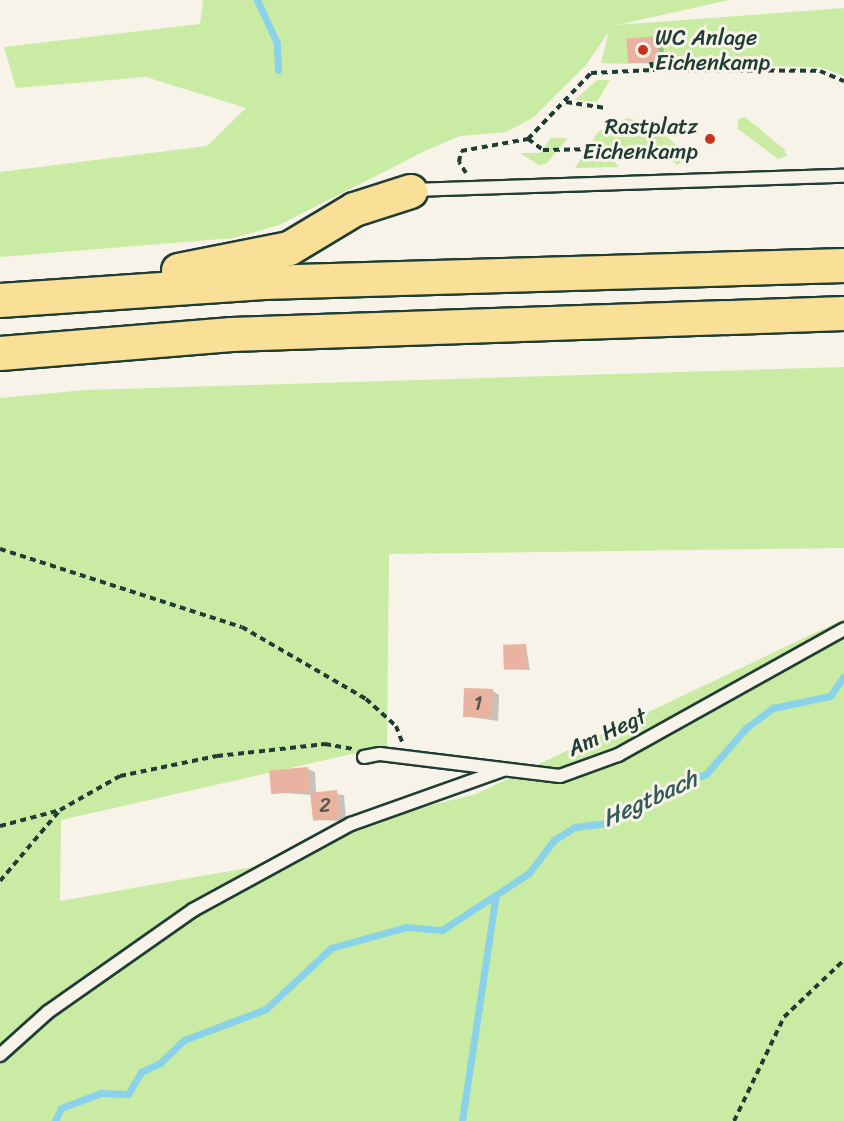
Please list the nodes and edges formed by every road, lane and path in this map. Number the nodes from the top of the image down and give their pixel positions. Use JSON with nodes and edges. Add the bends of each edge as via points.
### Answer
{"nodes":[{"id":1,"x":651,"y":62,"type":"dead end"},
{"id":2,"x":653,"y":70,"type":"junction"},
{"id":3,"x":844,"y":81,"type":"edge"},
{"id":4,"x":565,"y":102,"type":"junction"},
{"id":5,"x":606,"y":108,"type":"dead end"},
{"id":6,"x":528,"y":139,"type":"junction"},
{"id":7,"x":603,"y":149,"type":"dead end"},
{"id":8,"x":844,"y":176,"type":"edge"},
{"id":9,"x":474,"y":187,"type":"junction"},
{"id":10,"x":410,"y":190,"type":"joint"},
{"id":11,"x":844,"y":265,"type":"edge"},
{"id":12,"x":62,"y":294,"type":"junction"},
{"id":13,"x":0,"y":300,"type":"edge"},
{"id":14,"x":844,"y":313,"type":"edge"},
{"id":15,"x":0,"y":353,"type":"edge"},
{"id":16,"x":0,"y":549,"type":"edge"},
{"id":17,"x":844,"y":628,"type":"edge"},
{"id":18,"x":325,"y":744,"type":"dead end"},
{"id":19,"x":364,"y":757,"type":"dead end"},
{"id":20,"x":407,"y":757,"type":"junction"},
{"id":21,"x":503,"y":770,"type":"junction"},
{"id":22,"x":60,"y":810,"type":"junction"},
{"id":23,"x":0,"y":826,"type":"edge"},
{"id":24,"x":0,"y":881,"type":"edge"},
{"id":25,"x":844,"y":960,"type":"edge"},
{"id":26,"x":0,"y":1055,"type":"edge"},
{"id":27,"x":734,"y":1121,"type":"edge"}],
"edges":[{"from":1,"to":2,"type":"path"},
{"from":2,"to":3,"type":"path","via":[[820,71]]},
{"from":2,"to":4,"type":"path","via":[[602,69]]},
{"from":4,"to":5,"type":"path"},
{"from":4,"to":6,"type":"path"},
{"from":6,"to":7,"type":"path","via":[[543,150]]},
{"from":6,"to":9,"type":"path","via":[[461,152],[459,162]]},
{"from":8,"to":9,"type":"lane"},
{"from":9,"to":10,"type":"lane"},
{"from":10,"to":12,"type":"highway","via":[[354,209],[289,248]]},
{"from":11,"to":12,"type":"highway","via":[[263,282]]},
{"from":12,"to":13,"type":"highway"},
{"from":14,"to":15,"type":"highway","via":[[231,334]]},
{"from":16,"to":20,"type":"path","via":[[242,627],[366,699],[396,726]]},
{"from":17,"to":21,"type":"lane","name":"Am Hegt","via":[[618,755],[560,776]]},
{"from":18,"to":22,"type":"path","via":[[217,756],[120,776]]},
{"from":19,"to":20,"type":"lane","name":"Am Hegt"},
{"from":20,"to":21,"type":"lane","name":"Am Hegt"},
{"from":21,"to":26,"type":"lane","via":[[351,824],[194,910],[48,1012]]},
{"from":22,"to":23,"type":"path"},
{"from":22,"to":24,"type":"path"},
{"from":25,"to":27,"type":"path","via":[[784,1017]]}]}
